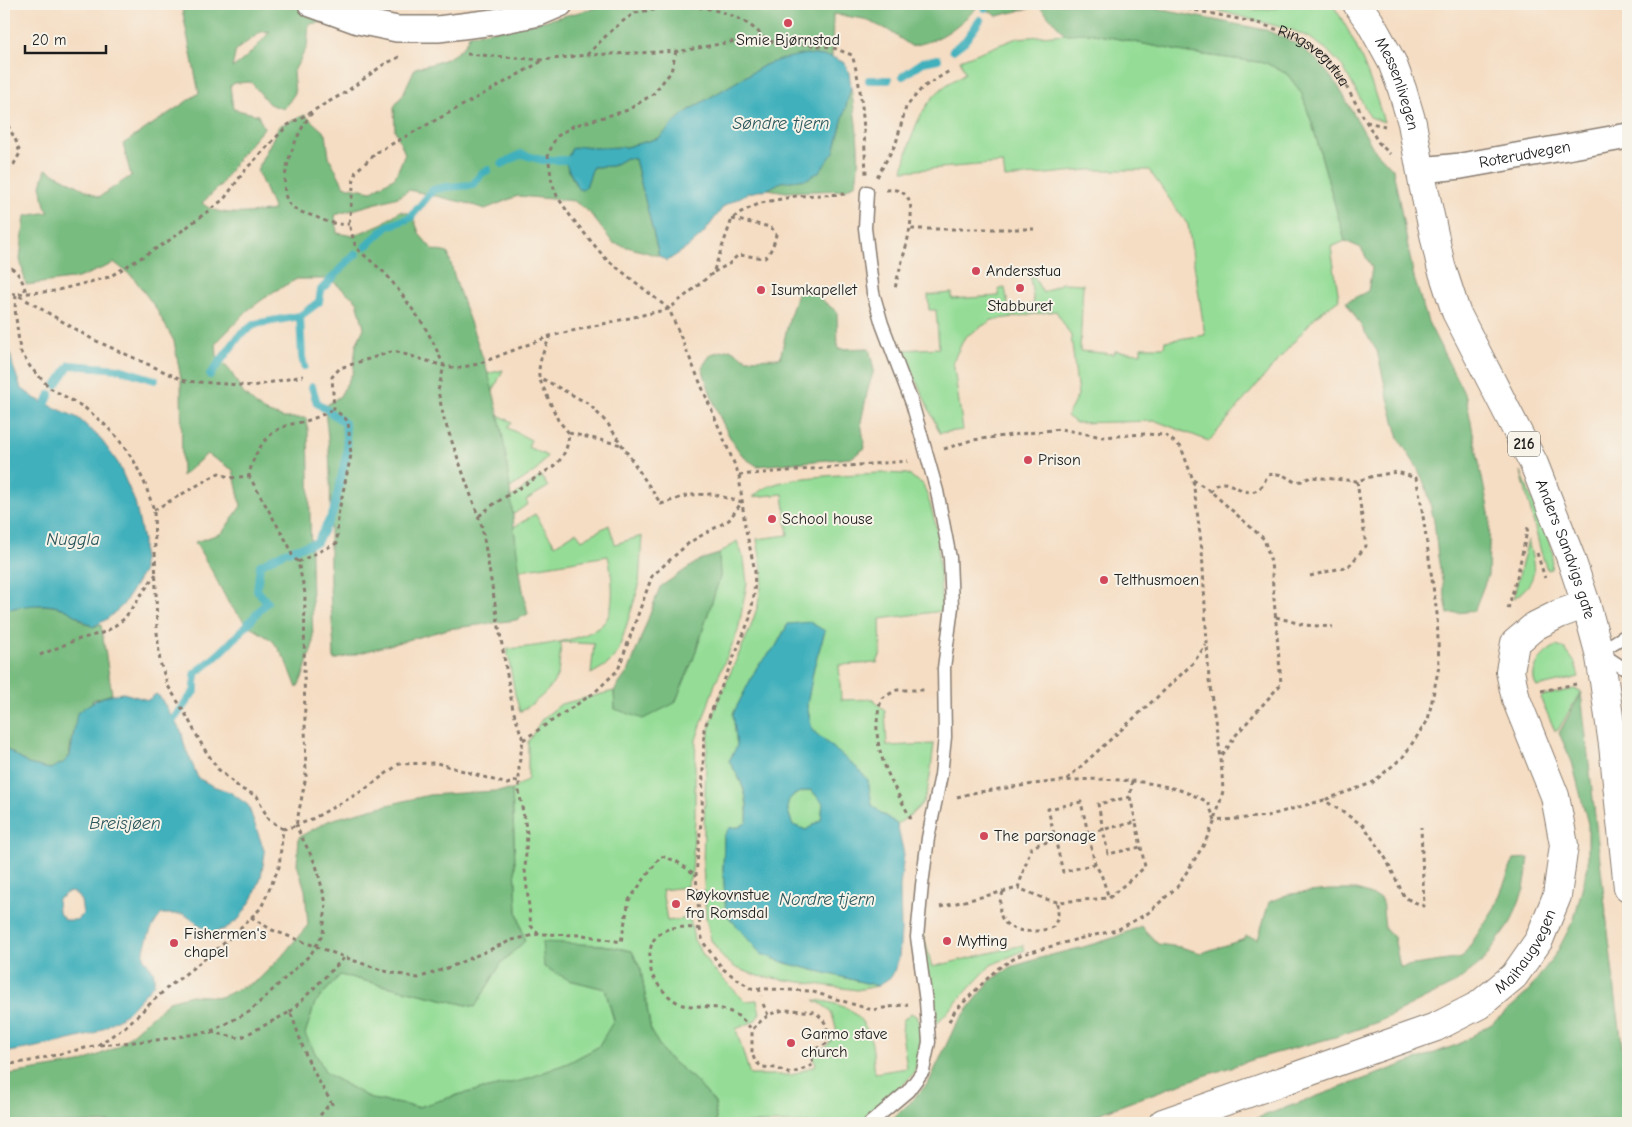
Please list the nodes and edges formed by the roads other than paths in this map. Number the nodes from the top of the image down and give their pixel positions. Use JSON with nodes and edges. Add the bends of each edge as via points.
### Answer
{"nodes":[{"id":1,"x":311,"y":4,"type":"edge"},
{"id":2,"x":560,"y":4,"type":"edge"},
{"id":3,"x":1357,"y":4,"type":"edge"},
{"id":4,"x":1628,"y":136,"type":"edge"},
{"id":5,"x":1421,"y":170,"type":"junction"},
{"id":6,"x":867,"y":192,"type":"road end"},
{"id":7,"x":1586,"y":604,"type":"junction"},
{"id":8,"x":1628,"y":634,"type":"edge"},
{"id":9,"x":1599,"y":652,"type":"junction"},
{"id":10,"x":1628,"y":671,"type":"edge"},
{"id":11,"x":1628,"y":888,"type":"edge"},
{"id":12,"x":870,"y":1123,"type":"edge"},
{"id":13,"x":1163,"y":1123,"type":"edge"}],
"edges":[{"from":1,"to":2,"type":"street","via":[[358,21],[397,29],[438,29],[494,22],[539,13]]},
{"from":3,"to":5,"type":"main road","name":"Messenlivegen","number":"216","via":[[1392,62],[1412,123]]},
{"from":4,"to":5,"type":"street","name":"Roterudvegen","via":[[1461,166]]},
{"from":5,"to":7,"type":"main road","name":"Anders Sandvigs gate","number":"216","via":[[1441,266],[1456,312],[1534,464]]},
{"from":6,"to":12,"type":"lane","via":[[864,228],[873,293],[912,403],[937,491],[950,558],[952,607],[944,668],[945,737],[928,838],[917,937],[929,1042],[923,1071],[918,1078],[908,1091]]},
{"from":7,"to":9,"type":"main road","name":"Anders Sandvigs gate","number":"216"},
{"from":7,"to":13,"type":"main road","name":"Maihaugvegen","via":[[1535,626],[1515,643],[1510,671],[1516,699],[1555,796],[1564,845],[1557,896],[1539,940],[1514,976],[1479,1005],[1436,1028]]},
{"from":8,"to":9,"type":"lane"},
{"from":9,"to":10,"type":"lane"},
{"from":9,"to":11,"type":"main road","name":"Anders Sandvigs gate","number":"216","via":[[1613,745]]}]}
